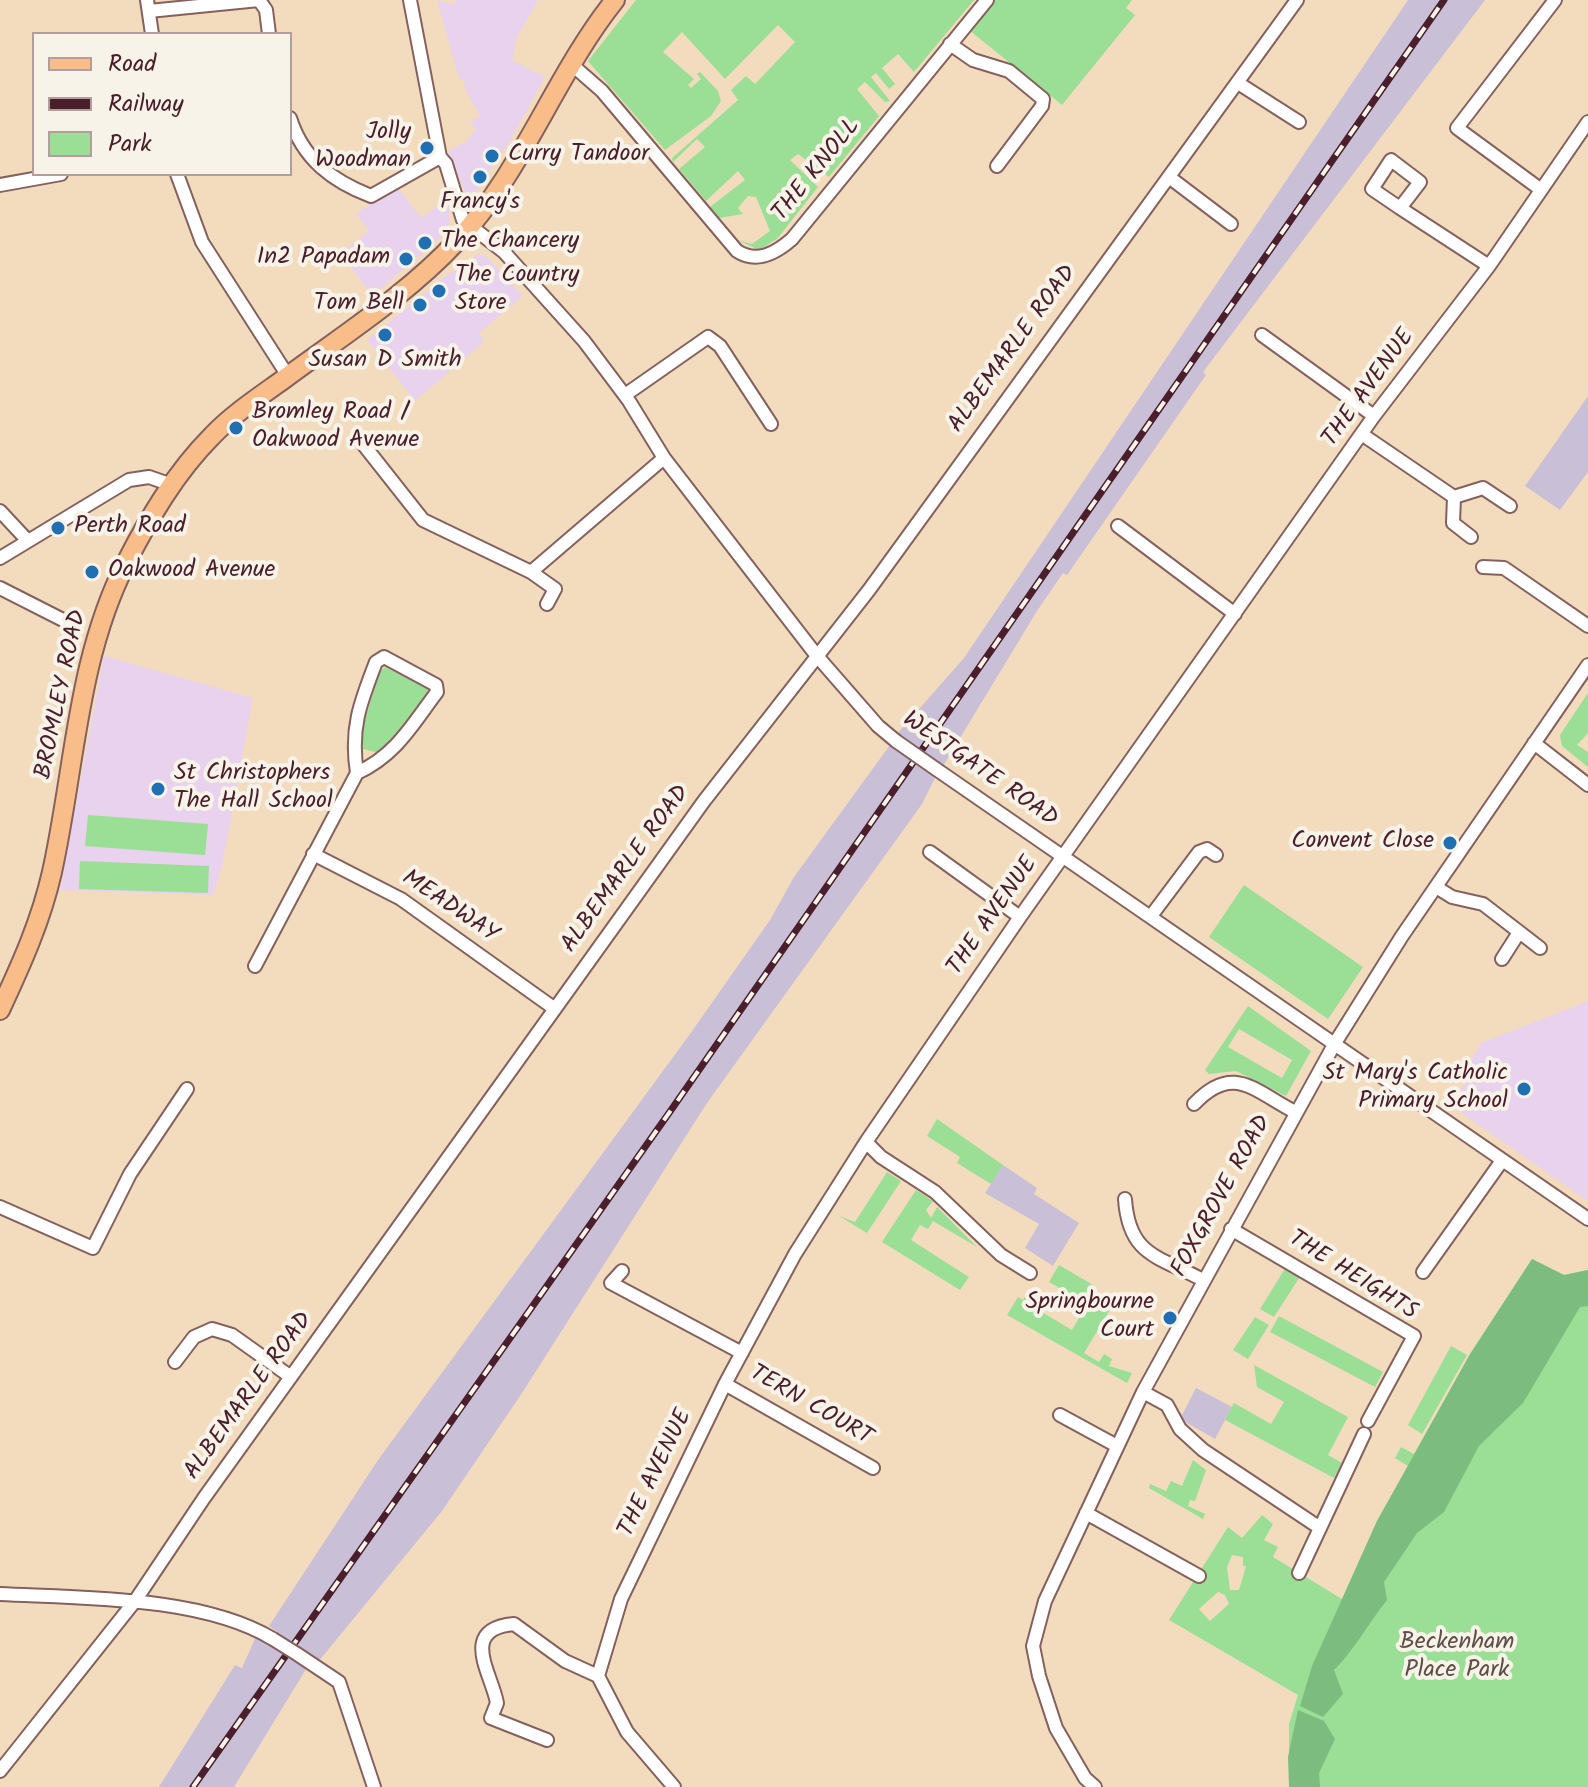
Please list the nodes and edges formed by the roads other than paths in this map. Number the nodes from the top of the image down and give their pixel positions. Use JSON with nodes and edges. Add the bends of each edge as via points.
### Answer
{"nodes":[{"id":1,"x":259,"y":0,"type":"edge"},
{"id":2,"x":410,"y":0,"type":"edge"},
{"id":3,"x":615,"y":0,"type":"edge"},
{"id":4,"x":987,"y":0,"type":"edge"},
{"id":5,"x":1297,"y":0,"type":"edge"},
{"id":6,"x":1555,"y":0,"type":"edge"},
{"id":7,"x":148,"y":6,"type":"edge"},
{"id":8,"x":152,"y":32,"type":"edge"},
{"id":9,"x":269,"y":32,"type":"edge"},
{"id":10,"x":950,"y":44,"type":"junction"},
{"id":11,"x":570,"y":63,"type":"junction"},
{"id":12,"x":1238,"y":83,"type":"junction"},
{"id":13,"x":292,"y":122,"type":"edge"},
{"id":14,"x":1299,"y":122,"type":"dead end"},
{"id":15,"x":1588,"y":122,"type":"edge"},
{"id":16,"x":440,"y":157,"type":"junction"},
{"id":17,"x":997,"y":166,"type":"dead end"},
{"id":18,"x":50,"y":176,"type":"edge"},
{"id":19,"x":178,"y":176,"type":"edge"},
{"id":20,"x":1169,"y":177,"type":"junction"},
{"id":21,"x":0,"y":185,"type":"edge"},
{"id":22,"x":1540,"y":189,"type":"junction"},
{"id":23,"x":1400,"y":208,"type":"dead end"},
{"id":24,"x":1231,"y":224,"type":"dead end"},
{"id":25,"x":471,"y":226,"type":"junction"},
{"id":26,"x":1489,"y":266,"type":"junction"},
{"id":27,"x":1262,"y":335,"type":"dead end"},
{"id":28,"x":288,"y":376,"type":"junction"},
{"id":29,"x":625,"y":395,"type":"junction"},
{"id":30,"x":1374,"y":416,"type":"junction"},
{"id":31,"x":771,"y":424,"type":"dead end"},
{"id":32,"x":1363,"y":435,"type":"junction"},
{"id":33,"x":363,"y":444,"type":"dead end"},
{"id":34,"x":664,"y":458,"type":"junction"},
{"id":35,"x":172,"y":485,"type":"junction"},
{"id":36,"x":1454,"y":497,"type":"junction"},
{"id":37,"x":1510,"y":506,"type":"dead end"},
{"id":38,"x":0,"y":511,"type":"edge"},
{"id":39,"x":1118,"y":526,"type":"dead end"},
{"id":40,"x":1471,"y":537,"type":"dead end"},
{"id":41,"x":28,"y":541,"type":"junction"},
{"id":42,"x":0,"y":558,"type":"edge"},
{"id":43,"x":1483,"y":567,"type":"dead end"},
{"id":44,"x":531,"y":572,"type":"junction"},
{"id":45,"x":0,"y":588,"type":"edge"},
{"id":46,"x":547,"y":604,"type":"dead end"},
{"id":47,"x":1235,"y":614,"type":"junction"},
{"id":48,"x":65,"y":621,"type":"dead end"},
{"id":49,"x":1588,"y":626,"type":"edge"},
{"id":50,"x":817,"y":656,"type":"junction"},
{"id":51,"x":1588,"y":665,"type":"edge"},
{"id":52,"x":1534,"y":743,"type":"junction"},
{"id":53,"x":357,"y":773,"type":"junction"},
{"id":54,"x":1588,"y":785,"type":"edge"},
{"id":55,"x":930,"y":852,"type":"dead end"},
{"id":56,"x":313,"y":854,"type":"junction"},
{"id":57,"x":1216,"y":855,"type":"dead end"},
{"id":58,"x":1064,"y":856,"type":"junction"},
{"id":59,"x":1436,"y":887,"type":"junction"},
{"id":60,"x":1151,"y":916,"type":"junction"},
{"id":61,"x":1020,"y":917,"type":"junction"},
{"id":62,"x":1518,"y":934,"type":"junction"},
{"id":63,"x":1540,"y":948,"type":"dead end"},
{"id":64,"x":1502,"y":959,"type":"dead end"},
{"id":65,"x":255,"y":966,"type":"dead end"},
{"id":66,"x":555,"y":1009,"type":"junction"},
{"id":67,"x":0,"y":1010,"type":"edge"},
{"id":68,"x":1335,"y":1043,"type":"junction"},
{"id":69,"x":187,"y":1089,"type":"dead end"},
{"id":70,"x":1194,"y":1104,"type":"dead end"},
{"id":71,"x":1295,"y":1112,"type":"junction"},
{"id":72,"x":866,"y":1142,"type":"junction"},
{"id":73,"x":1501,"y":1162,"type":"junction"},
{"id":74,"x":1125,"y":1199,"type":"dead end"},
{"id":75,"x":0,"y":1207,"type":"edge"},
{"id":76,"x":1588,"y":1219,"type":"edge"},
{"id":77,"x":1231,"y":1229,"type":"junction"},
{"id":78,"x":622,"y":1271,"type":"dead end"},
{"id":79,"x":1423,"y":1272,"type":"dead end"},
{"id":80,"x":1030,"y":1273,"type":"dead end"},
{"id":81,"x":1203,"y":1280,"type":"junction"},
{"id":82,"x":742,"y":1353,"type":"junction"},
{"id":83,"x":175,"y":1362,"type":"dead end"},
{"id":84,"x":291,"y":1377,"type":"junction"},
{"id":85,"x":725,"y":1384,"type":"junction"},
{"id":86,"x":1143,"y":1392,"type":"junction"},
{"id":87,"x":1060,"y":1415,"type":"dead end"},
{"id":88,"x":1117,"y":1446,"type":"junction"},
{"id":89,"x":873,"y":1468,"type":"dead end"},
{"id":90,"x":1086,"y":1513,"type":"junction"},
{"id":91,"x":1320,"y":1528,"type":"junction"},
{"id":92,"x":1299,"y":1573,"type":"dead end"},
{"id":93,"x":1199,"y":1576,"type":"dead end"},
{"id":94,"x":0,"y":1594,"type":"edge"},
{"id":95,"x":135,"y":1601,"type":"junction"},
{"id":96,"x":598,"y":1676,"type":"junction"},
{"id":97,"x":547,"y":1740,"type":"dead end"},
{"id":98,"x":0,"y":1771,"type":"edge"},
{"id":99,"x":374,"y":1787,"type":"edge"},
{"id":100,"x":674,"y":1787,"type":"edge"},
{"id":101,"x":1095,"y":1787,"type":"edge"}],
"edges":[{"from":1,"to":7,"type":"street"},
{"from":1,"to":9,"type":"street"},
{"from":2,"to":16,"type":"street"},
{"from":3,"to":11,"type":"main road","name":"BROMLEY ROAD"},
{"from":4,"to":10,"type":"street","name":"THE KNOLL"},
{"from":5,"to":12,"type":"street","name":"ALBEMARLE ROAD"},
{"from":6,"to":22,"type":"street","via":[[1457,128]]},
{"from":7,"to":8,"type":"street"},
{"from":10,"to":11,"type":"street","name":"THE KNOLL","via":[[792,239],[773,253],[754,258],[737,251],[602,91]]},
{"from":10,"to":17,"type":"street","via":[[973,60],[1009,71],[1043,99]]},
{"from":11,"to":25,"type":"main road","name":"BROMLEY ROAD"},
{"from":12,"to":14,"type":"street"},
{"from":12,"to":20,"type":"street","name":"ALBEMARLE ROAD"},
{"from":13,"to":16,"type":"street","via":[[316,165],[371,196]]},
{"from":15,"to":22,"type":"street","name":"THE AVENUE"},
{"from":16,"to":25,"type":"street","via":[[463,220]]},
{"from":18,"to":21,"type":"street"},
{"from":19,"to":28,"type":"street","via":[[202,242]]},
{"from":20,"to":24,"type":"street"},
{"from":20,"to":50,"type":"street","name":"ALBEMARLE ROAD"},
{"from":22,"to":26,"type":"street","name":"THE AVENUE"},
{"from":23,"to":26,"type":"street"},
{"from":25,"to":28,"type":"main road","name":"BROMLEY ROAD","via":[[409,284]]},
{"from":25,"to":29,"type":"street","name":"WESTGATE ROAD","via":[[504,252]]},
{"from":26,"to":30,"type":"street","name":"THE AVENUE"},
{"from":27,"to":30,"type":"street"},
{"from":28,"to":35,"type":"main road","name":"BROMLEY ROAD","via":[[220,427]]},
{"from":29,"to":31,"type":"street","via":[[708,337],[720,346]]},
{"from":29,"to":34,"type":"street","name":"WESTGATE ROAD"},
{"from":30,"to":32,"type":"street","name":"THE AVENUE"},
{"from":32,"to":36,"type":"street"},
{"from":32,"to":47,"type":"street","name":"THE AVENUE"},
{"from":33,"to":44,"type":"street","via":[[423,520]]},
{"from":34,"to":44,"type":"street"},
{"from":34,"to":50,"type":"street","name":"WESTGATE ROAD"},
{"from":35,"to":41,"type":"street","via":[[149,477],[129,480]]},
{"from":35,"to":67,"type":"main road","name":"BROMLEY ROAD","via":[[129,557],[102,618],[43,907]]},
{"from":36,"to":37,"type":"street","via":[[1483,488]]},
{"from":36,"to":40,"type":"street","via":[[1453,523]]},
{"from":38,"to":41,"type":"street"},
{"from":39,"to":47,"type":"street"},
{"from":41,"to":42,"type":"street"},
{"from":43,"to":49,"type":"street","via":[[1504,568]]},
{"from":44,"to":46,"type":"street","via":[[555,589]]},
{"from":45,"to":48,"type":"street"},
{"from":47,"to":58,"type":"street","name":"THE AVENUE"},
{"from":50,"to":58,"type":"street","name":"WESTGATE ROAD","bridge":true,"via":[[896,741]]},
{"from":50,"to":66,"type":"street","name":"ALBEMARLE ROAD","via":[[704,801]]},
{"from":51,"to":52,"type":"street","name":"FOXGROVE ROAD"},
{"from":52,"to":54,"type":"street"},
{"from":52,"to":59,"type":"street","name":"FOXGROVE ROAD"},
{"from":53,"to":53,"type":"street","via":[[354,726],[376,662],[384,657],[436,685],[437,692],[393,751]]},
{"from":53,"to":56,"type":"street"},
{"from":55,"to":61,"type":"street"},
{"from":56,"to":65,"type":"street"},
{"from":56,"to":66,"type":"street","name":"MEADWAY","via":[[401,899]]},
{"from":57,"to":60,"type":"street","via":[[1207,849],[1199,852]]},
{"from":58,"to":60,"type":"street","name":"WESTGATE ROAD"},
{"from":58,"to":61,"type":"street","name":"THE AVENUE"},
{"from":59,"to":62,"type":"street","via":[[1483,904]]},
{"from":59,"to":68,"type":"street","name":"FOXGROVE ROAD"},
{"from":60,"to":68,"type":"street","name":"WESTGATE ROAD"},
{"from":61,"to":72,"type":"street","name":"THE AVENUE"},
{"from":62,"to":63,"type":"street"},
{"from":62,"to":64,"type":"street"},
{"from":66,"to":84,"type":"street","name":"ALBEMARLE ROAD"},
{"from":68,"to":71,"type":"street","name":"FOXGROVE ROAD"},
{"from":68,"to":73,"type":"street","name":"WESTGATE ROAD"},
{"from":69,"to":75,"type":"street","via":[[130,1174],[93,1248]]},
{"from":70,"to":71,"type":"street","via":[[1210,1087],[1235,1081]]},
{"from":71,"to":77,"type":"street","name":"FOXGROVE ROAD"},
{"from":72,"to":80,"type":"street","via":[[935,1192],[1001,1255]]},
{"from":72,"to":82,"type":"street","name":"THE AVENUE","via":[[795,1254]]},
{"from":73,"to":76,"type":"street","name":"WESTGATE ROAD"},
{"from":73,"to":79,"type":"street"},
{"from":74,"to":81,"type":"street","via":[[1126,1222],[1138,1245]]},
{"from":77,"to":81,"type":"street","name":"FOXGROVE ROAD"},
{"from":77,"to":91,"type":"street","name":"THE HEIGHTS","via":[[1414,1336]]},
{"from":78,"to":82,"type":"street","via":[[611,1283]]},
{"from":81,"to":86,"type":"street","name":"FOXGROVE ROAD"},
{"from":82,"to":85,"type":"street","name":"THE AVENUE"},
{"from":83,"to":84,"type":"street","via":[[194,1337],[222,1330]]},
{"from":84,"to":95,"type":"street","name":"ALBEMARLE ROAD"},
{"from":85,"to":89,"type":"street","name":"TERN COURT"},
{"from":85,"to":96,"type":"street","name":"THE AVENUE","via":[[621,1599]]},
{"from":86,"to":88,"type":"street","name":"FOXGROVE ROAD"},
{"from":86,"to":91,"type":"street","via":[[1167,1405],[1180,1429],[1203,1450]]},
{"from":87,"to":88,"type":"street"},
{"from":88,"to":90,"type":"street","name":"FOXGROVE ROAD"},
{"from":90,"to":93,"type":"street"},
{"from":90,"to":101,"type":"street","name":"FOXGROVE ROAD","via":[[1045,1601],[1033,1646],[1056,1728]]},
{"from":91,"to":92,"type":"street","name":"THE HEIGHTS"},
{"from":94,"to":95,"type":"street"},
{"from":95,"to":98,"type":"street","name":"ALBEMARLE ROAD"},
{"from":95,"to":99,"type":"street","bridge":true,"via":[[249,1624],[339,1682]]},
{"from":96,"to":97,"type":"street","via":[[565,1661],[514,1624],[495,1628],[485,1638],[482,1662],[497,1703],[491,1718]]},
{"from":96,"to":100,"type":"street","via":[[627,1732]]}]}
